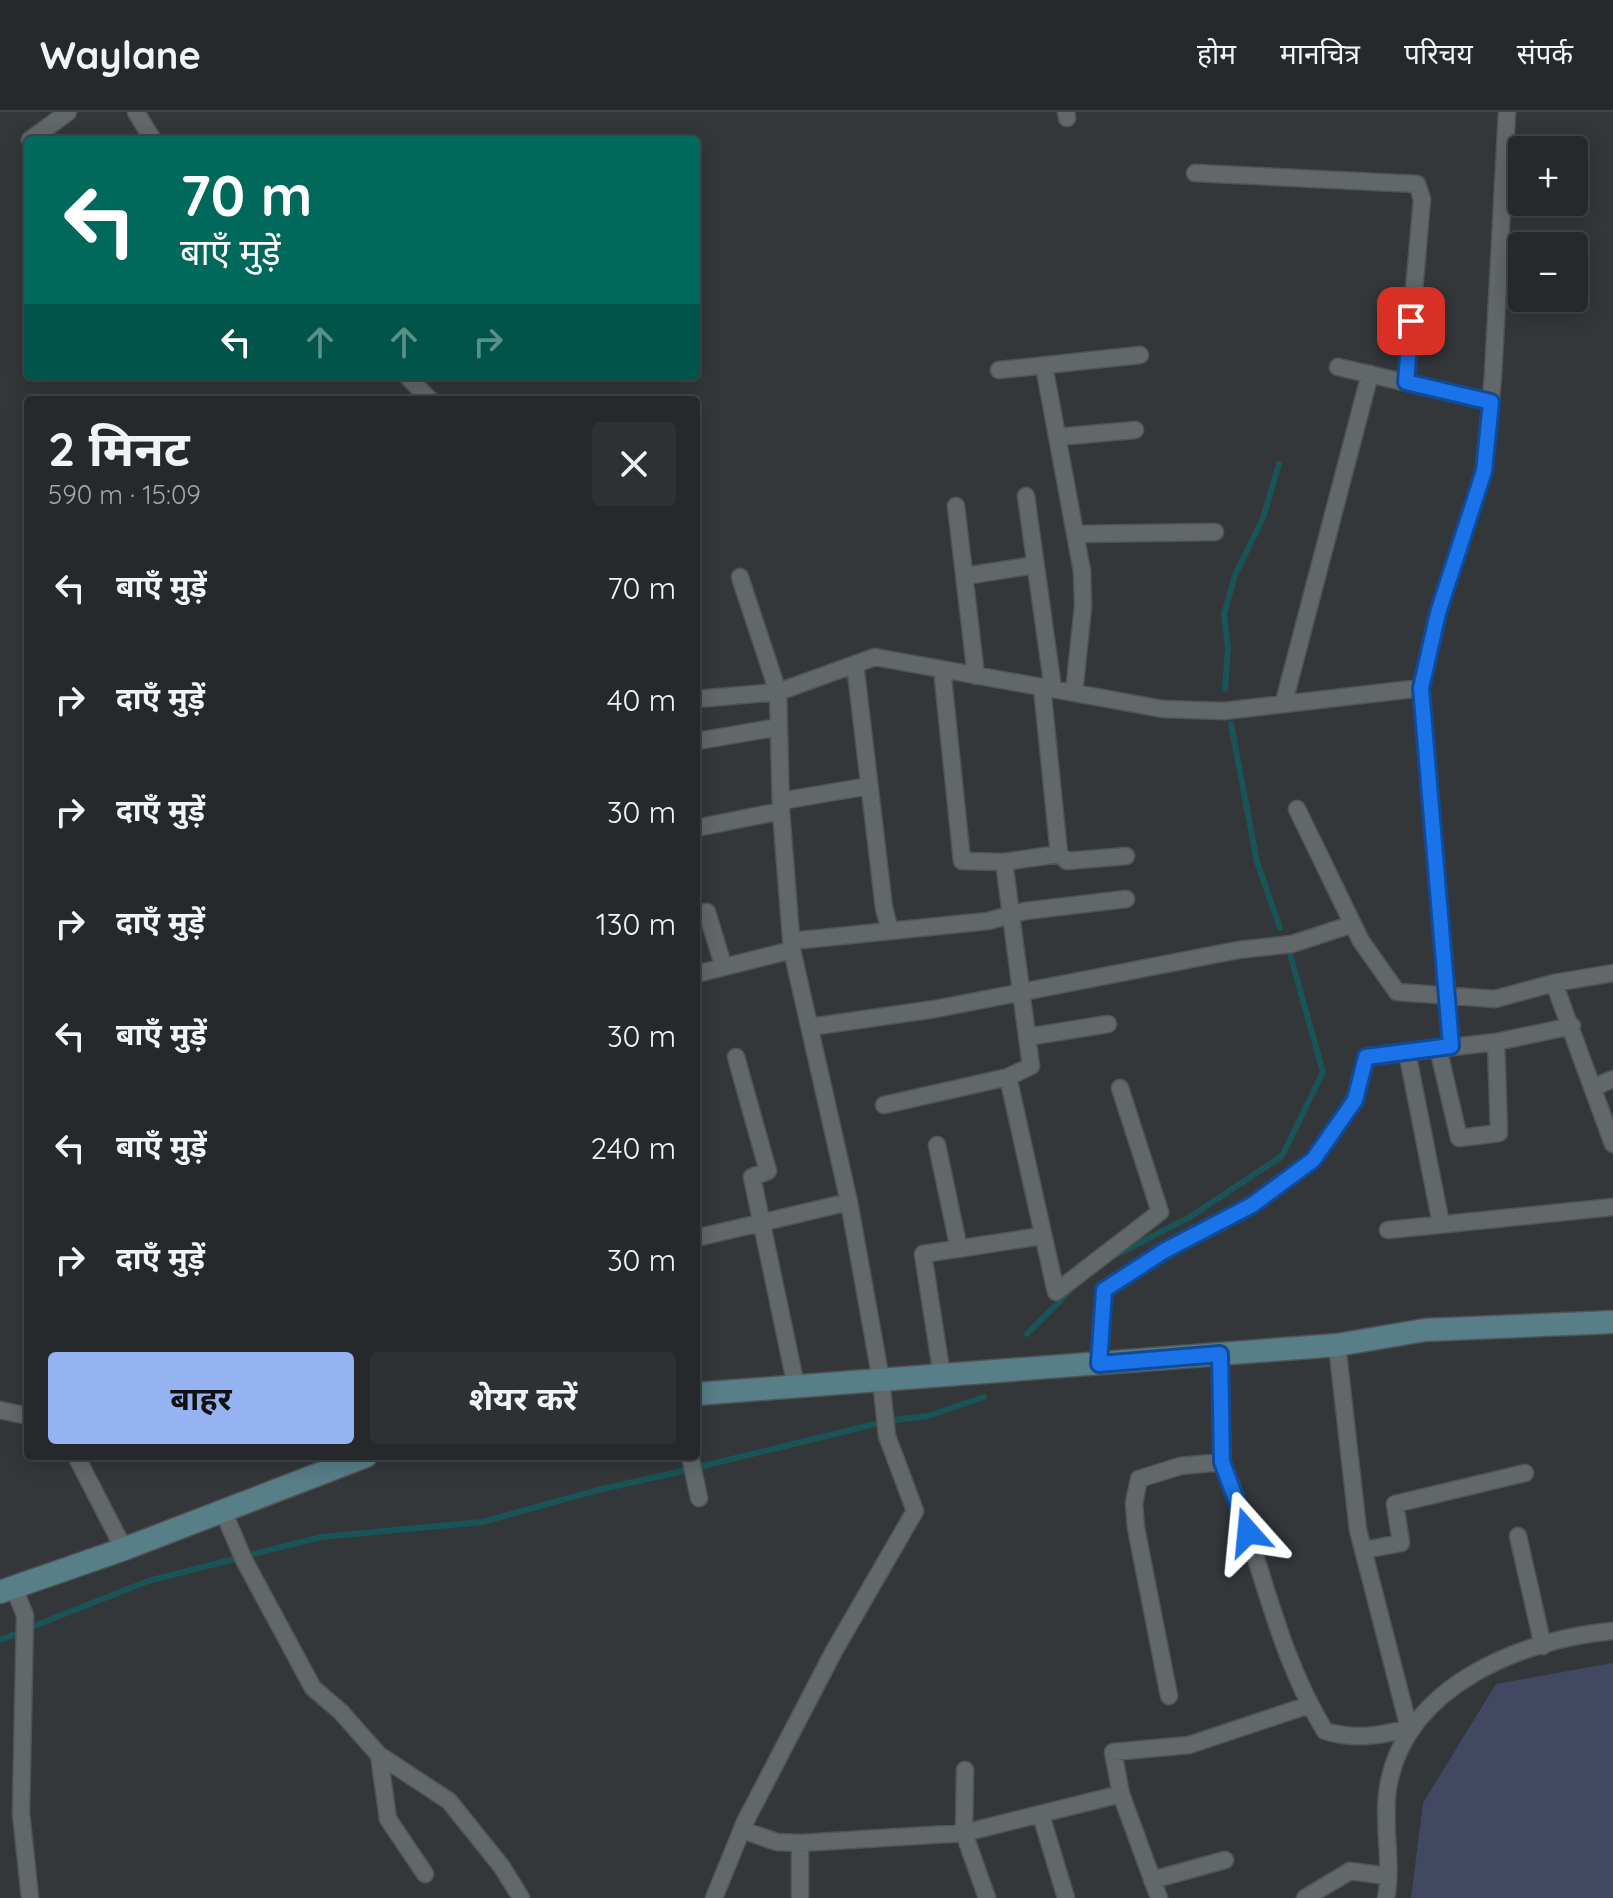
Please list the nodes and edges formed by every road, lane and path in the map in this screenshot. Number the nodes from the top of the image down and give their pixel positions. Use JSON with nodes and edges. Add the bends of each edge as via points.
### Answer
{"nodes":[{"id":1,"x":68,"y":112,"type":"edge"},
{"id":2,"x":136,"y":112,"type":"edge"},
{"id":3,"x":1507,"y":112,"type":"edge"},
{"id":4,"x":36,"y":136,"type":"edge"},
{"id":5,"x":145,"y":136,"type":"edge"},
{"id":6,"x":1195,"y":173,"type":"dead end"},
{"id":7,"x":1140,"y":355,"type":"dead end"},
{"id":8,"x":1044,"y":366,"type":"junction"},
{"id":9,"x":1338,"y":367,"type":"dead end"},
{"id":10,"x":999,"y":370,"type":"dead end"},
{"id":11,"x":1370,"y":374,"type":"junction"},
{"id":12,"x":411,"y":380,"type":"edge"},
{"id":13,"x":1406,"y":382,"type":"junction"},
{"id":14,"x":426,"y":396,"type":"edge"},
{"id":15,"x":1491,"y":402,"type":"junction"},
{"id":16,"x":1135,"y":430,"type":"dead end"},
{"id":17,"x":1057,"y":437,"type":"junction"},
{"id":18,"x":1026,"y":496,"type":"dead end"},
{"id":19,"x":956,"y":506,"type":"dead end"},
{"id":20,"x":1215,"y":532,"type":"dead end"},
{"id":21,"x":1076,"y":534,"type":"junction"},
{"id":22,"x":1035,"y":565,"type":"junction"},
{"id":23,"x":965,"y":576,"type":"junction"},
{"id":24,"x":740,"y":577,"type":"dead end"},
{"id":25,"x":855,"y":664,"type":"junction"},
{"id":26,"x":942,"y":669,"type":"junction"},
{"id":27,"x":976,"y":676,"type":"junction"},
{"id":28,"x":1047,"y":688,"type":"junction"},
{"id":29,"x":1421,"y":688,"type":"junction"},
{"id":30,"x":778,"y":692,"type":"junction"},
{"id":31,"x":1074,"y":693,"type":"junction"},
{"id":32,"x":700,"y":699,"type":"edge"},
{"id":33,"x":1284,"y":702,"type":"junction"},
{"id":34,"x":779,"y":727,"type":"junction"},
{"id":35,"x":703,"y":740,"type":"dead end"},
{"id":36,"x":869,"y":786,"type":"junction"},
{"id":37,"x":781,"y":806,"type":"junction"},
{"id":38,"x":1297,"y":809,"type":"dead end"},
{"id":39,"x":700,"y":827,"type":"edge"},
{"id":40,"x":1059,"y":854,"type":"junction"},
{"id":41,"x":1126,"y":856,"type":"dead end"},
{"id":42,"x":1004,"y":862,"type":"junction"},
{"id":43,"x":1126,"y":899,"type":"dead end"},
{"id":44,"x":1011,"y":913,"type":"junction"},
{"id":45,"x":700,"y":914,"type":"edge"},
{"id":46,"x":1353,"y":924,"type":"junction"},
{"id":47,"x":890,"y":931,"type":"junction"},
{"id":48,"x":792,"y":945,"type":"junction"},
{"id":49,"x":723,"y":965,"type":"junction"},
{"id":50,"x":700,"y":973,"type":"edge"},
{"id":51,"x":1613,"y":973,"type":"edge"},
{"id":52,"x":1554,"y":983,"type":"junction"},
{"id":53,"x":1021,"y":992,"type":"junction"},
{"id":54,"x":1447,"y":996,"type":"junction"},
{"id":55,"x":1108,"y":1024,"type":"dead end"},
{"id":56,"x":1572,"y":1026,"type":"junction"},
{"id":57,"x":810,"y":1027,"type":"junction"},
{"id":58,"x":1027,"y":1037,"type":"junction"},
{"id":59,"x":1496,"y":1042,"type":"junction"},
{"id":60,"x":1444,"y":1047,"type":"junction"},
{"id":61,"x":1407,"y":1052,"type":"junction"},
{"id":62,"x":736,"y":1057,"type":"dead end"},
{"id":63,"x":1008,"y":1077,"type":"junction"},
{"id":64,"x":1613,"y":1079,"type":"edge"},
{"id":65,"x":1594,"y":1087,"type":"junction"},
{"id":66,"x":1120,"y":1088,"type":"dead end"},
{"id":67,"x":884,"y":1105,"type":"dead end"},
{"id":68,"x":1613,"y":1144,"type":"edge"},
{"id":69,"x":937,"y":1145,"type":"dead end"},
{"id":70,"x":849,"y":1202,"type":"junction"},
{"id":71,"x":1613,"y":1207,"type":"edge"},
{"id":72,"x":760,"y":1223,"type":"junction"},
{"id":73,"x":1441,"y":1224,"type":"junction"},
{"id":74,"x":1388,"y":1230,"type":"dead end"},
{"id":75,"x":1042,"y":1236,"type":"junction"},
{"id":76,"x":700,"y":1237,"type":"edge"},
{"id":77,"x":959,"y":1249,"type":"junction"},
{"id":78,"x":1613,"y":1322,"type":"edge"},
{"id":79,"x":1337,"y":1345,"type":"junction"},
{"id":80,"x":1220,"y":1354,"type":"junction"},
{"id":81,"x":1099,"y":1364,"type":"junction"},
{"id":82,"x":942,"y":1376,"type":"junction"},
{"id":83,"x":881,"y":1380,"type":"junction"},
{"id":84,"x":796,"y":1386,"type":"junction"},
{"id":85,"x":700,"y":1394,"type":"edge"},
{"id":86,"x":0,"y":1410,"type":"edge"},
{"id":87,"x":24,"y":1415,"type":"edge"},
{"id":88,"x":78,"y":1460,"type":"edge"},
{"id":89,"x":344,"y":1460,"type":"edge"},
{"id":90,"x":691,"y":1460,"type":"edge"},
{"id":91,"x":1222,"y":1462,"type":"junction"},
{"id":92,"x":316,"y":1465,"type":"edge"},
{"id":93,"x":1525,"y":1473,"type":"dead end"},
{"id":94,"x":699,"y":1498,"type":"dead end"},
{"id":95,"x":223,"y":1511,"type":"junction"},
{"id":96,"x":1518,"y":1536,"type":"dead end"},
{"id":97,"x":124,"y":1549,"type":"junction"},
{"id":98,"x":1364,"y":1550,"type":"junction"},
{"id":99,"x":7,"y":1590,"type":"edge"},
{"id":100,"x":1613,"y":1631,"type":"edge"},
{"id":101,"x":1543,"y":1646,"type":"junction"},
{"id":102,"x":1169,"y":1696,"type":"dead end"},
{"id":103,"x":1309,"y":1705,"type":"junction"},
{"id":104,"x":1409,"y":1728,"type":"junction"},
{"id":105,"x":379,"y":1755,"type":"junction"},
{"id":106,"x":965,"y":1770,"type":"dead end"},
{"id":107,"x":1121,"y":1794,"type":"junction"},
{"id":108,"x":1041,"y":1815,"type":"junction"},
{"id":109,"x":742,"y":1830,"type":"junction"},
{"id":110,"x":964,"y":1833,"type":"junction"},
{"id":111,"x":800,"y":1843,"type":"junction"},
{"id":112,"x":1225,"y":1860,"type":"dead end"},
{"id":113,"x":425,"y":1874,"type":"dead end"},
{"id":114,"x":1387,"y":1876,"type":"junction"},
{"id":115,"x":1152,"y":1880,"type":"junction"},
{"id":116,"x":30,"y":1898,"type":"edge"},
{"id":117,"x":521,"y":1898,"type":"edge"},
{"id":118,"x":714,"y":1898,"type":"edge"},
{"id":119,"x":800,"y":1898,"type":"edge"},
{"id":120,"x":987,"y":1898,"type":"edge"},
{"id":121,"x":1066,"y":1898,"type":"edge"},
{"id":122,"x":1159,"y":1898,"type":"edge"},
{"id":123,"x":1305,"y":1898,"type":"edge"},
{"id":124,"x":1386,"y":1898,"type":"edge"}],
"edges":[{"from":1,"to":4,"type":"street"},
{"from":2,"to":5,"type":"street"},
{"from":3,"to":15,"type":"street"},
{"from":6,"to":13,"type":"street","via":[[1412,183],[1422,192]]},
{"from":7,"to":8,"type":"street"},
{"from":8,"to":10,"type":"street"},
{"from":8,"to":17,"type":"street"},
{"from":9,"to":11,"type":"street"},
{"from":11,"to":13,"type":"street"},
{"from":11,"to":33,"type":"street"},
{"from":12,"to":14,"type":"street"},
{"from":13,"to":15,"type":"street"},
{"from":15,"to":29,"type":"street","via":[[1484,471],[1438,613]]},
{"from":16,"to":17,"type":"street"},
{"from":17,"to":21,"type":"street"},
{"from":18,"to":22,"type":"street"},
{"from":19,"to":23,"type":"street"},
{"from":20,"to":21,"type":"street"},
{"from":21,"to":31,"type":"street","via":[[1083,606]]},
{"from":22,"to":23,"type":"street"},
{"from":22,"to":28,"type":"street"},
{"from":23,"to":27,"type":"street"},
{"from":24,"to":30,"type":"street"},
{"from":25,"to":26,"type":"street","via":[[875,657]]},
{"from":25,"to":30,"type":"street"},
{"from":25,"to":36,"type":"street"},
{"from":26,"to":27,"type":"street"},
{"from":26,"to":42,"type":"street","via":[[962,861]]},
{"from":27,"to":28,"type":"street"},
{"from":28,"to":31,"type":"street"},
{"from":28,"to":40,"type":"street"},
{"from":29,"to":33,"type":"street"},
{"from":29,"to":54,"type":"street"},
{"from":30,"to":32,"type":"street"},
{"from":30,"to":34,"type":"street"},
{"from":31,"to":33,"type":"street","via":[[1163,709],[1224,711]]},
{"from":34,"to":35,"type":"street"},
{"from":34,"to":37,"type":"street"},
{"from":36,"to":37,"type":"street"},
{"from":36,"to":47,"type":"street"},
{"from":37,"to":39,"type":"street"},
{"from":37,"to":48,"type":"street"},
{"from":38,"to":46,"type":"street"},
{"from":40,"to":41,"type":"street","via":[[1067,861]]},
{"from":40,"to":42,"type":"street"},
{"from":42,"to":44,"type":"street"},
{"from":43,"to":44,"type":"street"},
{"from":44,"to":47,"type":"street","via":[[988,921]]},
{"from":44,"to":53,"type":"street"},
{"from":45,"to":49,"type":"street","via":[[707,912]]},
{"from":46,"to":53,"type":"street","via":[[1292,944]]},
{"from":46,"to":54,"type":"street","via":[[1397,992]]},
{"from":47,"to":48,"type":"street"},
{"from":48,"to":49,"type":"street"},
{"from":48,"to":57,"type":"street"},
{"from":49,"to":50,"type":"street"},
{"from":51,"to":52,"type":"street"},
{"from":52,"to":54,"type":"street","via":[[1495,999]]},
{"from":52,"to":56,"type":"street"},
{"from":53,"to":57,"type":"street"},
{"from":53,"to":58,"type":"street"},
{"from":54,"to":60,"type":"street"},
{"from":55,"to":58,"type":"street"},
{"from":56,"to":59,"type":"street"},
{"from":56,"to":65,"type":"street"},
{"from":57,"to":70,"type":"street"},
{"from":58,"to":63,"type":"street","via":[[1031,1066]]},
{"from":59,"to":60,"type":"street"},
{"from":59,"to":60,"type":"street","via":[[1499,1133],[1459,1138]]},
{"from":60,"to":61,"type":"street"},
{"from":61,"to":73,"type":"street"},
{"from":61,"to":81,"type":"street","via":[[1366,1057],[1355,1100],[1313,1160],[1252,1205],[1104,1290]]},
{"from":62,"to":72,"type":"street","via":[[768,1171],[752,1177]]},
{"from":63,"to":67,"type":"street"},
{"from":63,"to":75,"type":"street"},
{"from":64,"to":65,"type":"street"},
{"from":65,"to":68,"type":"street"},
{"from":66,"to":75,"type":"street","via":[[1160,1212],[1056,1292]]},
{"from":69,"to":77,"type":"street"},
{"from":70,"to":72,"type":"street"},
{"from":70,"to":83,"type":"street"},
{"from":71,"to":73,"type":"street"},
{"from":72,"to":76,"type":"street"},
{"from":72,"to":84,"type":"street"},
{"from":73,"to":74,"type":"street"},
{"from":75,"to":77,"type":"street"},
{"from":77,"to":82,"type":"street","via":[[923,1254]]},
{"from":78,"to":79,"type":"street","via":[[1425,1330]]},
{"from":79,"to":80,"type":"street"},
{"from":79,"to":98,"type":"street","via":[[1350,1477]]},
{"from":80,"to":81,"type":"street"},
{"from":80,"to":91,"type":"street"},
{"from":81,"to":82,"type":"street"},
{"from":82,"to":83,"type":"street"},
{"from":83,"to":84,"type":"street"},
{"from":83,"to":109,"type":"street","via":[[887,1436],[915,1511],[834,1651]]},
{"from":84,"to":85,"type":"street"},
{"from":86,"to":87,"type":"street"},
{"from":88,"to":97,"type":"street"},
{"from":89,"to":92,"type":"street"},
{"from":90,"to":94,"type":"street"},
{"from":91,"to":102,"type":"street","via":[[1180,1466],[1139,1479],[1136,1528]]},
{"from":91,"to":103,"type":"street"},
{"from":92,"to":95,"type":"street"},
{"from":93,"to":98,"type":"street","via":[[1395,1504],[1401,1543]]},
{"from":95,"to":97,"type":"street"},
{"from":95,"to":105,"type":"street","via":[[313,1688]]},
{"from":96,"to":101,"type":"street"},
{"from":97,"to":99,"type":"street"},
{"from":98,"to":104,"type":"street"},
{"from":99,"to":116,"type":"street","via":[[25,1615],[21,1813]]},
{"from":100,"to":101,"type":"street"},
{"from":101,"to":104,"type":"street","via":[[1490,1662]]},
{"from":103,"to":104,"type":"street","via":[[1325,1731],[1344,1737],[1374,1737]]},
{"from":103,"to":107,"type":"street","via":[[1189,1745],[1113,1752]]},
{"from":104,"to":114,"type":"street","via":[[1388,1786]]},
{"from":105,"to":113,"type":"street","via":[[388,1819]]},
{"from":105,"to":117,"type":"street","via":[[449,1801]]},
{"from":106,"to":110,"type":"street"},
{"from":107,"to":108,"type":"street"},
{"from":107,"to":115,"type":"street"},
{"from":108,"to":110,"type":"street"},
{"from":108,"to":121,"type":"street"},
{"from":109,"to":111,"type":"street","via":[[777,1842]]},
{"from":109,"to":118,"type":"street"},
{"from":110,"to":111,"type":"street"},
{"from":110,"to":120,"type":"street"},
{"from":111,"to":119,"type":"street"},
{"from":112,"to":115,"type":"street"},
{"from":114,"to":123,"type":"street","via":[[1350,1871]]},
{"from":114,"to":124,"type":"street"},
{"from":115,"to":122,"type":"street"}]}
